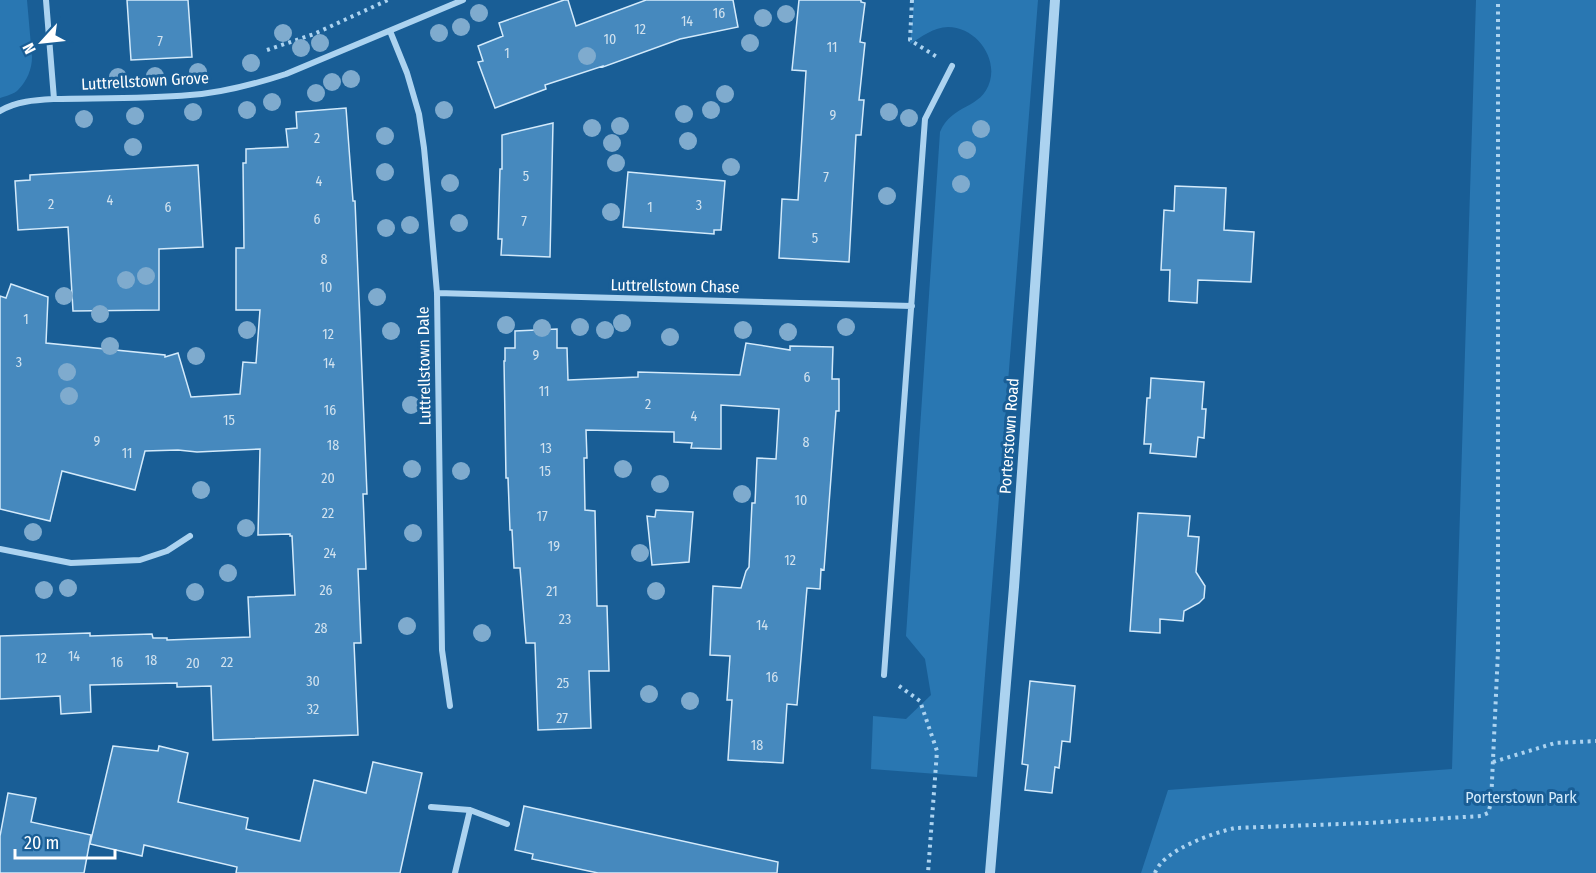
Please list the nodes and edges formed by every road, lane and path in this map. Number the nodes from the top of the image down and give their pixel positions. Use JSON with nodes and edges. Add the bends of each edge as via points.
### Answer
{"nodes":[{"id":1,"x":46,"y":0,"type":"edge"},
{"id":2,"x":388,"y":0,"type":"edge"},
{"id":3,"x":463,"y":0,"type":"edge"},
{"id":4,"x":912,"y":0,"type":"edge"},
{"id":5,"x":1055,"y":0,"type":"edge"},
{"id":6,"x":1498,"y":0,"type":"edge"},
{"id":7,"x":390,"y":31,"type":"junction"},
{"id":8,"x":267,"y":50,"type":"dead end"},
{"id":9,"x":952,"y":66,"type":"joint"},
{"id":10,"x":54,"y":99,"type":"junction"},
{"id":11,"x":0,"y":111,"type":"edge"},
{"id":12,"x":436,"y":293,"type":"junction"},
{"id":13,"x":912,"y":306,"type":"junction"},
{"id":14,"x":190,"y":536,"type":"dead end"},
{"id":15,"x":0,"y":549,"type":"edge"},
{"id":16,"x":884,"y":675,"type":"joint"},
{"id":17,"x":450,"y":706,"type":"dead end"},
{"id":18,"x":1596,"y":741,"type":"edge"},
{"id":19,"x":1492,"y":762,"type":"junction"},
{"id":20,"x":431,"y":807,"type":"dead end"},
{"id":21,"x":470,"y":810,"type":"junction"},
{"id":22,"x":507,"y":824,"type":"dead end"},
{"id":23,"x":455,"y":873,"type":"edge"},
{"id":24,"x":928,"y":873,"type":"edge"},
{"id":25,"x":990,"y":873,"type":"edge"},
{"id":26,"x":1155,"y":873,"type":"edge"}],
"edges":[{"from":1,"to":10,"type":"street"},
{"from":2,"to":8,"type":"path","via":[[314,34]]},
{"from":3,"to":7,"type":"street","name":"Luttrellstown Grove"},
{"from":4,"to":9,"type":"path","via":[[910,40]]},
{"from":5,"to":25,"type":"street","name":"Porterstown Road"},
{"from":6,"to":19,"type":"path","via":[[1498,651]]},
{"from":7,"to":10,"type":"street","name":"Luttrellstown Grove","via":[[286,74],[223,91]]},
{"from":7,"to":12,"type":"street","name":"Luttrellstown Dale","via":[[419,114]]},
{"from":9,"to":13,"type":"street","via":[[925,119]]},
{"from":10,"to":11,"type":"street","name":"Luttrellstown Grove","via":[[8,106]]},
{"from":12,"to":13,"type":"street","name":"Luttrellstown Chase"},
{"from":12,"to":17,"type":"street","name":"Luttrellstown Dale","via":[[442,650]]},
{"from":13,"to":16,"type":"street"},
{"from":14,"to":15,"type":"street","via":[[167,551],[140,560],[71,563]]},
{"from":16,"to":24,"type":"path","via":[[920,701],[937,751]]},
{"from":18,"to":19,"type":"path","via":[[1555,743]]},
{"from":19,"to":26,"type":"path","via":[[1491,803],[1488,813],[1481,816],[1235,828],[1176,850]]},
{"from":20,"to":21,"type":"street"},
{"from":21,"to":22,"type":"street"},
{"from":21,"to":23,"type":"street"}]}
